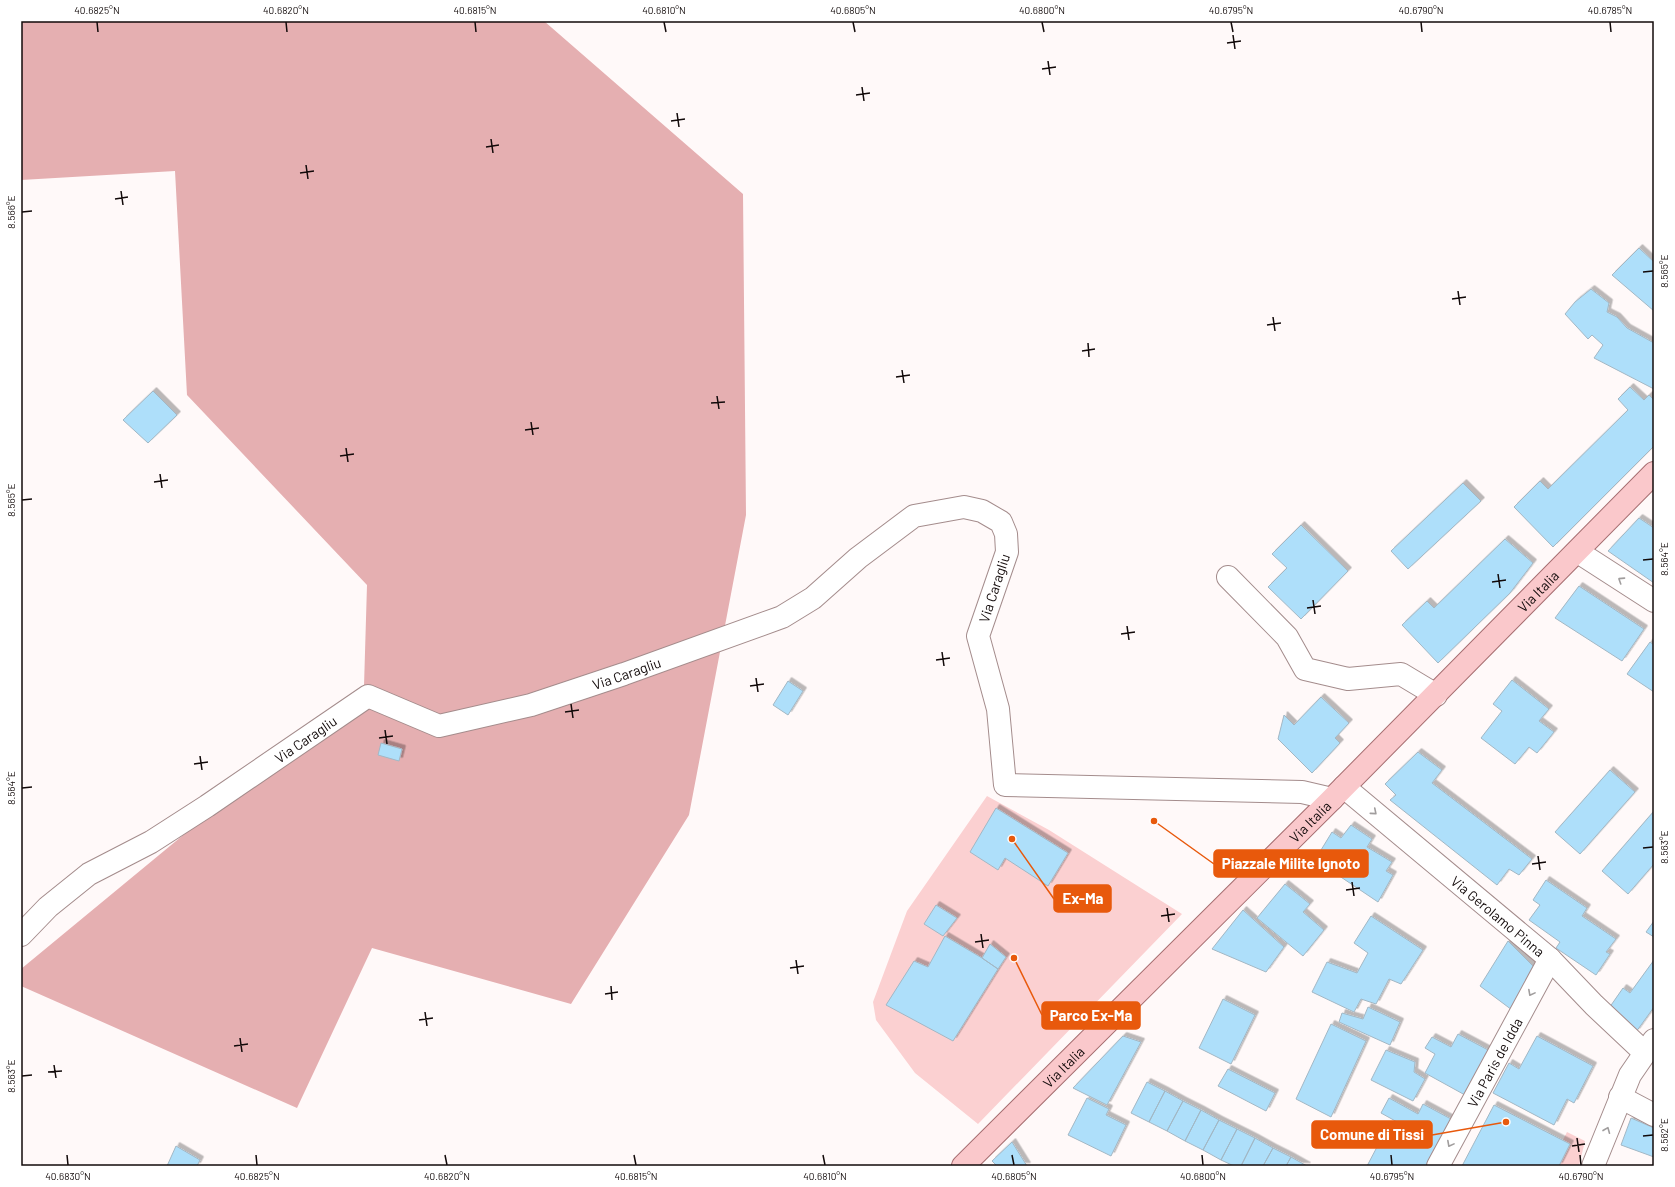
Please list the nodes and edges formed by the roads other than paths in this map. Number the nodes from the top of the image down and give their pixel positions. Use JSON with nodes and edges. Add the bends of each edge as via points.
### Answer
{"nodes":[{"id":1,"x":1654,"y":473,"type":"edge"},
{"id":2,"x":1578,"y":552,"type":"junction"},
{"id":3,"x":1228,"y":577,"type":"dead end"},
{"id":4,"x":1654,"y":601,"type":"edge"},
{"id":5,"x":1436,"y":694,"type":"junction"},
{"id":6,"x":1338,"y":793,"type":"junction"},
{"id":7,"x":21,"y":935,"type":"edge"},
{"id":8,"x":1550,"y":959,"type":"junction"},
{"id":9,"x":1649,"y":1046,"type":"edge"},
{"id":10,"x":1620,"y":1098,"type":"junction"},
{"id":11,"x":1654,"y":1115,"type":"edge"},
{"id":12,"x":964,"y":1166,"type":"edge"},
{"id":13,"x":1438,"y":1166,"type":"edge"},
{"id":14,"x":1593,"y":1166,"type":"edge"}],
"edges":[{"from":1,"to":2,"type":"main road","name":"Via Italia"},
{"from":4,"to":2,"type":"street","one_way":true},
{"from":2,"to":5,"type":"main road","name":"Via Italia"},
{"from":3,"to":5,"type":"street","via":[[1287,637],[1305,669],[1348,679],[1401,674]]},
{"from":5,"to":6,"type":"main road","name":"Via Italia"},
{"from":6,"to":7,"type":"street","name":"Via Caragliu","via":[[1005,785],[998,709],[978,636],[1007,552],[1006,534],[1001,522],[982,511],[964,507],[914,516],[858,558],[813,598],[782,617],[531,705],[439,726],[368,696],[151,842],[89,874],[48,907]]},
{"from":6,"to":8,"type":"street","name":"Via Gerolamo Pinna","one_way":true},
{"from":6,"to":12,"type":"main road","name":"Via Italia"},
{"from":8,"to":9,"type":"street","name":"Via Gerolamo Pinna","via":[[1594,1005]]},
{"from":8,"to":13,"type":"street","name":"Via Paris de Idda","one_way":true},
{"from":9,"to":10,"type":"street","via":[[1630,1075]]},
{"from":10,"to":11,"type":"street"},
{"from":14,"to":10,"type":"street","one_way":true}]}
